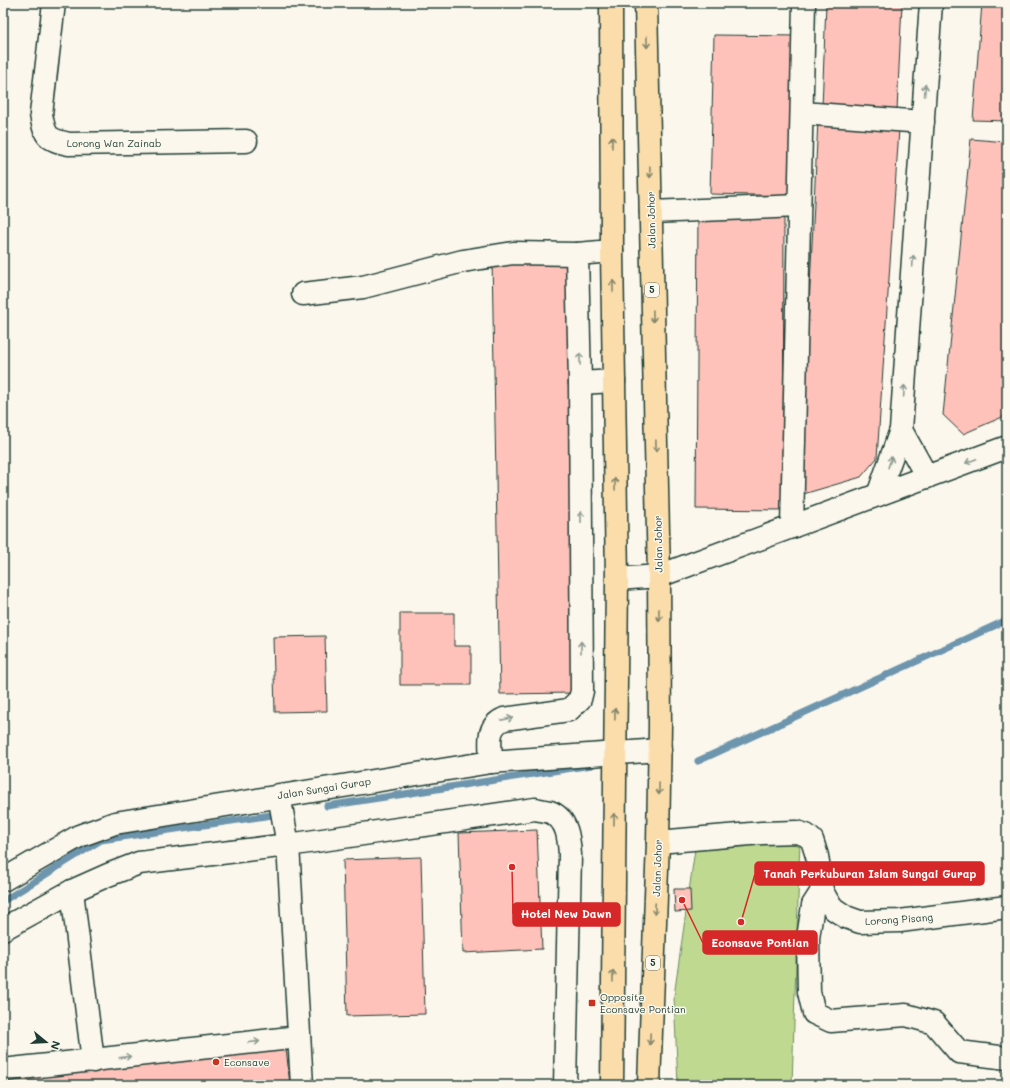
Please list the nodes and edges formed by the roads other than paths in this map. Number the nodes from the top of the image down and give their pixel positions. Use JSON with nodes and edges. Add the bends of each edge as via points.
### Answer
{"nodes":[{"id":1,"x":54,"y":3,"type":"edge"},
{"id":2,"x":611,"y":3,"type":"edge"},
{"id":3,"x":646,"y":3,"type":"edge"},
{"id":4,"x":804,"y":3,"type":"edge"},
{"id":5,"x":931,"y":3,"type":"edge"},
{"id":6,"x":802,"y":113,"type":"junction"},
{"id":7,"x":923,"y":122,"type":"junction"},
{"id":8,"x":246,"y":141,"type":"dead end"},
{"id":9,"x":799,"y":206,"type":"junction"},
{"id":10,"x":651,"y":212,"type":"junction"},
{"id":11,"x":612,"y":251,"type":"junction"},
{"id":12,"x":577,"y":254,"type":"junction"},
{"id":13,"x":303,"y":294,"type":"dead end"},
{"id":14,"x":614,"y":381,"type":"junction"},
{"id":15,"x":580,"y":383,"type":"junction"},
{"id":16,"x":901,"y":430,"type":"junction"},
{"id":17,"x":1007,"y":447,"type":"edge"},
{"id":18,"x":927,"y":477,"type":"junction"},
{"id":19,"x":878,"y":495,"type":"junction"},
{"id":20,"x":792,"y":527,"type":"junction"},
{"id":21,"x":658,"y":576,"type":"junction"},
{"id":22,"x":617,"y":579,"type":"junction"},
{"id":23,"x":660,"y":750,"type":"junction"},
{"id":24,"x":615,"y":753,"type":"junction"},
{"id":25,"x":491,"y":762,"type":"junction"},
{"id":26,"x":279,"y":795,"type":"junction"},
{"id":27,"x":658,"y":842,"type":"junction"},
{"id":28,"x":288,"y":845,"type":"junction"},
{"id":29,"x":3,"y":880,"type":"edge"},
{"id":30,"x":72,"y":891,"type":"junction"},
{"id":31,"x":822,"y":892,"type":"junction"},
{"id":32,"x":1007,"y":907,"type":"edge"},
{"id":33,"x":3,"y":929,"type":"edge"},
{"id":34,"x":299,"y":1037,"type":"junction"},
{"id":35,"x":1007,"y":1058,"type":"edge"},
{"id":36,"x":93,"y":1060,"type":"junction"},
{"id":37,"x":3,"y":1070,"type":"edge"},
{"id":38,"x":302,"y":1085,"type":"edge"},
{"id":39,"x":565,"y":1085,"type":"edge"},
{"id":40,"x":612,"y":1085,"type":"edge"},
{"id":41,"x":648,"y":1085,"type":"edge"}],
"edges":[{"from":1,"to":8,"type":"street","name":"Lorong Wan Zainab","via":[[40,114],[43,129],[48,136],[70,144]]},
{"from":11,"to":2,"type":"highway","one_way":true},
{"from":3,"to":10,"type":"highway","name":"Jalan Johor","number":"5","one_way":true},
{"from":4,"to":6,"type":"street"},
{"from":7,"to":5,"type":"street","one_way":true},
{"from":6,"to":7,"type":"street"},
{"from":6,"to":9,"type":"street"},
{"from":16,"to":7,"type":"street","one_way":true},
{"from":9,"to":10,"type":"street"},
{"from":9,"to":20,"type":"street"},
{"from":10,"to":21,"type":"highway","name":"Jalan Johor","number":"5","one_way":true},
{"from":11,"to":12,"type":"street"},
{"from":14,"to":11,"type":"highway","one_way":true},
{"from":12,"to":13,"type":"street","via":[[513,253],[463,261],[363,287]]},
{"from":15,"to":12,"type":"street","one_way":true},
{"from":14,"to":15,"type":"street"},
{"from":22,"to":14,"type":"highway","one_way":true},
{"from":25,"to":15,"type":"street","one_way":true,"via":[[490,732],[498,722],[569,710],[580,699],[582,691]]},
{"from":16,"to":18,"type":"street"},
{"from":19,"to":16,"type":"street","one_way":true},
{"from":17,"to":18,"type":"street","one_way":true},
{"from":18,"to":19,"type":"street"},
{"from":19,"to":20,"type":"street"},
{"from":20,"to":21,"type":"street"},
{"from":21,"to":22,"type":"street"},
{"from":21,"to":23,"type":"highway","name":"Jalan Johor","number":"5","one_way":true},
{"from":24,"to":22,"type":"highway","one_way":true},
{"from":23,"to":24,"type":"street","name":"Jalan Sungai Gurap"},
{"from":23,"to":27,"type":"highway","name":"Jalan Johor","number":"5","one_way":true},
{"from":24,"to":25,"type":"street","name":"Jalan Sungai Gurap"},
{"from":40,"to":24,"type":"highway","one_way":true},
{"from":25,"to":26,"type":"street","name":"Jalan Sungai Gurap"},
{"from":26,"to":28,"type":"street"},
{"from":26,"to":29,"type":"street","name":"Jalan Sungai Gurap","via":[[115,823],[79,836]]},
{"from":27,"to":31,"type":"street","name":"Lorong Pisang","via":[[797,832],[812,840]]},
{"from":27,"to":41,"type":"highway","name":"Jalan Johor","number":"5","one_way":true},
{"from":28,"to":30,"type":"street","via":[[139,864]]},
{"from":28,"to":34,"type":"street"},
{"from":28,"to":39,"type":"street","via":[[535,809],[552,813],[561,820],[568,836],[570,855]]},
{"from":30,"to":33,"type":"street"},
{"from":30,"to":36,"type":"street"},
{"from":31,"to":32,"type":"street","name":"Lorong Pisang","via":[[834,909],[860,922],[900,921]]},
{"from":31,"to":35,"type":"street","via":[[813,905],[808,938],[808,992],[814,1013],[831,1021],[906,1015],[934,1023],[959,1052]]},
{"from":36,"to":34,"type":"street","one_way":true},
{"from":34,"to":38,"type":"street"},
{"from":36,"to":37,"type":"street"}]}
